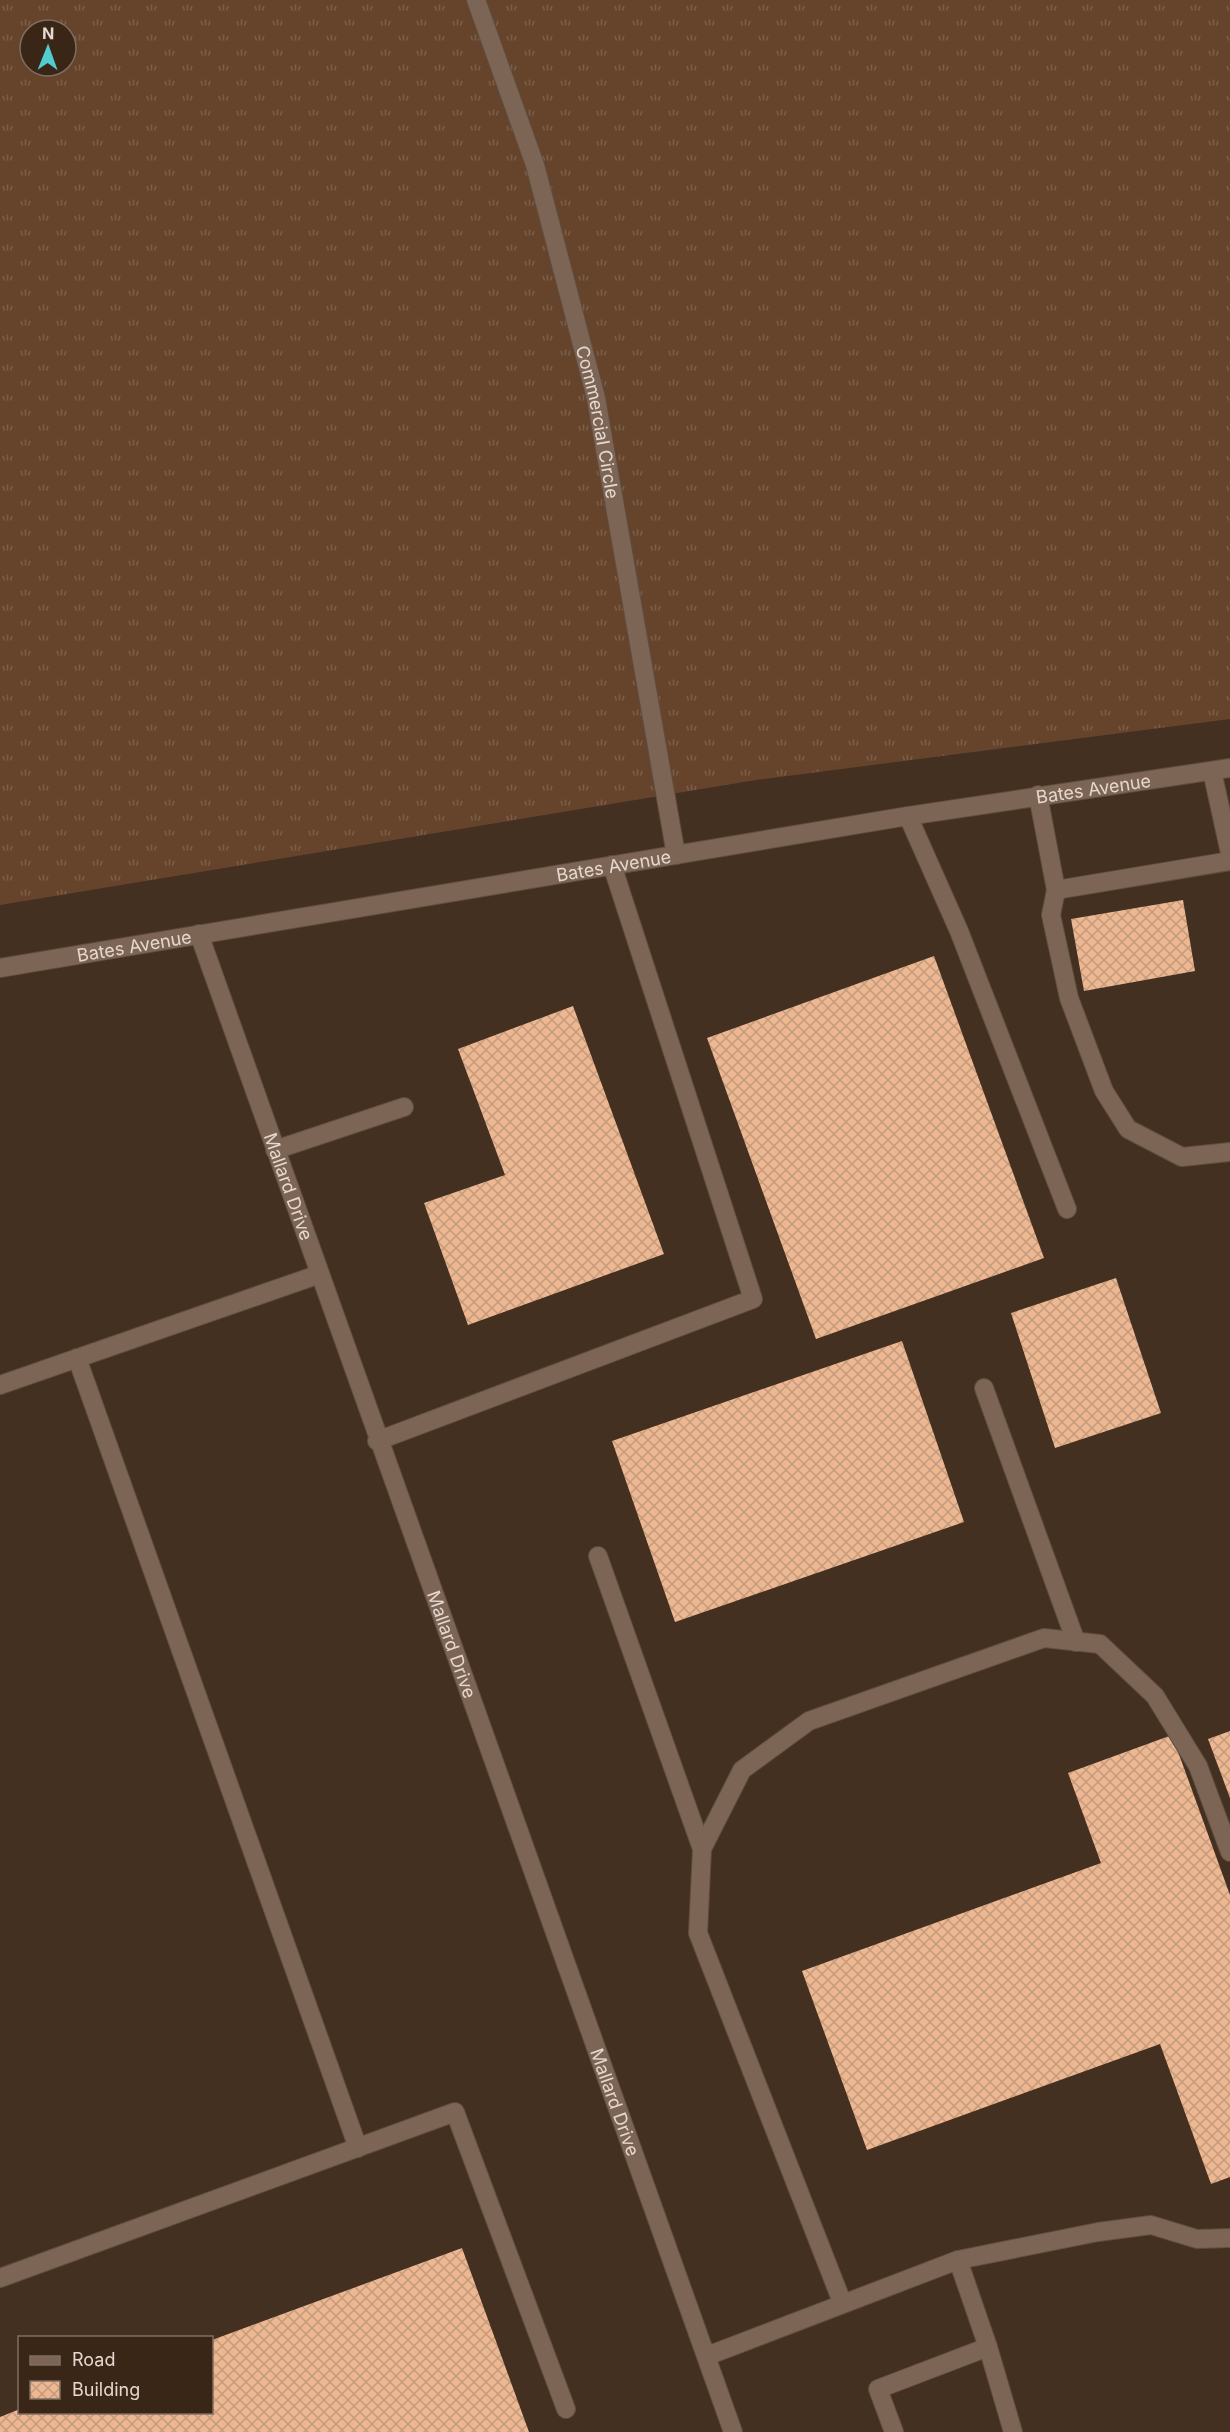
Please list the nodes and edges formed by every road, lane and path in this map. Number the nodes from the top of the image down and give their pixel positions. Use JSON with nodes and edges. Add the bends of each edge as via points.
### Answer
{"nodes":[{"id":1,"x":476,"y":0,"type":"edge"},
{"id":2,"x":1230,"y":768,"type":"edge"},
{"id":3,"x":1212,"y":771,"type":"junction"},
{"id":4,"x":1038,"y":795,"type":"junction"},
{"id":5,"x":908,"y":816,"type":"junction"},
{"id":6,"x":1230,"y":853,"type":"edge"},
{"id":7,"x":676,"y":855,"type":"junction"},
{"id":8,"x":1230,"y":861,"type":"edge"},
{"id":9,"x":612,"y":865,"type":"junction"},
{"id":10,"x":1056,"y":890,"type":"junction"},
{"id":11,"x":199,"y":934,"type":"junction"},
{"id":12,"x":0,"y":968,"type":"edge"},
{"id":13,"x":404,"y":1107,"type":"dead end"},
{"id":14,"x":275,"y":1150,"type":"junction"},
{"id":15,"x":1230,"y":1152,"type":"edge"},
{"id":16,"x":1067,"y":1209,"type":"dead end"},
{"id":17,"x":320,"y":1274,"type":"junction"},
{"id":18,"x":77,"y":1358,"type":"junction"},
{"id":19,"x":0,"y":1385,"type":"edge"},
{"id":20,"x":984,"y":1388,"type":"dead end"},
{"id":21,"x":377,"y":1441,"type":"junction"},
{"id":22,"x":598,"y":1556,"type":"dead end"},
{"id":23,"x":1076,"y":1642,"type":"junction"},
{"id":24,"x":702,"y":1849,"type":"junction"},
{"id":25,"x":1230,"y":1852,"type":"edge"},
{"id":26,"x":358,"y":2148,"type":"junction"},
{"id":27,"x":1230,"y":2238,"type":"edge"},
{"id":28,"x":958,"y":2260,"type":"junction"},
{"id":29,"x":0,"y":2278,"type":"edge"},
{"id":30,"x":842,"y":2302,"type":"junction"},
{"id":31,"x":988,"y":2346,"type":"junction"},
{"id":32,"x":707,"y":2356,"type":"junction"},
{"id":33,"x":566,"y":2409,"type":"dead end"},
{"id":34,"x":733,"y":2432,"type":"edge"},
{"id":35,"x":894,"y":2432,"type":"edge"},
{"id":36,"x":1013,"y":2432,"type":"edge"}],
"edges":[{"from":1,"to":7,"type":"street","name":"Commercial Circle","via":[[535,165],[596,398]]},
{"from":2,"to":3,"type":"street","name":"Bates Avenue"},
{"from":3,"to":4,"type":"street","name":"Bates Avenue"},
{"from":3,"to":6,"type":"street"},
{"from":4,"to":5,"type":"street","name":"Bates Avenue"},
{"from":4,"to":10,"type":"street"},
{"from":5,"to":7,"type":"street","name":"Bates Avenue"},
{"from":5,"to":16,"type":"street","via":[[959,931]]},
{"from":7,"to":9,"type":"street","name":"Bates Avenue"},
{"from":8,"to":10,"type":"street"},
{"from":9,"to":11,"type":"street","name":"Bates Avenue"},
{"from":9,"to":21,"type":"street","via":[[753,1299]]},
{"from":10,"to":15,"type":"street","via":[[1051,915],[1069,998],[1104,1091],[1128,1129],[1182,1157]]},
{"from":11,"to":12,"type":"street","name":"Bates Avenue"},
{"from":11,"to":14,"type":"street","name":"Mallard Drive"},
{"from":13,"to":14,"type":"street"},
{"from":14,"to":17,"type":"street","name":"Mallard Drive"},
{"from":17,"to":18,"type":"street"},
{"from":17,"to":21,"type":"street","name":"Mallard Drive"},
{"from":18,"to":19,"type":"street"},
{"from":18,"to":26,"type":"street"},
{"from":20,"to":23,"type":"street"},
{"from":21,"to":32,"type":"street","name":"Mallard Drive"},
{"from":22,"to":24,"type":"street"},
{"from":23,"to":24,"type":"street","via":[[1044,1638],[808,1721],[742,1770]]},
{"from":23,"to":25,"type":"street","via":[[1100,1644],[1155,1696],[1198,1766]]},
{"from":24,"to":30,"type":"street","via":[[699,1933]]},
{"from":26,"to":29,"type":"street"},
{"from":26,"to":33,"type":"street","via":[[455,2112]]},
{"from":27,"to":28,"type":"street","via":[[1197,2239],[1151,2225]]},
{"from":28,"to":30,"type":"street"},
{"from":28,"to":31,"type":"street"},
{"from":30,"to":32,"type":"street"},
{"from":31,"to":35,"type":"street","via":[[878,2389]]},
{"from":31,"to":36,"type":"street"},
{"from":32,"to":34,"type":"street","name":"Mallard Drive"}]}
